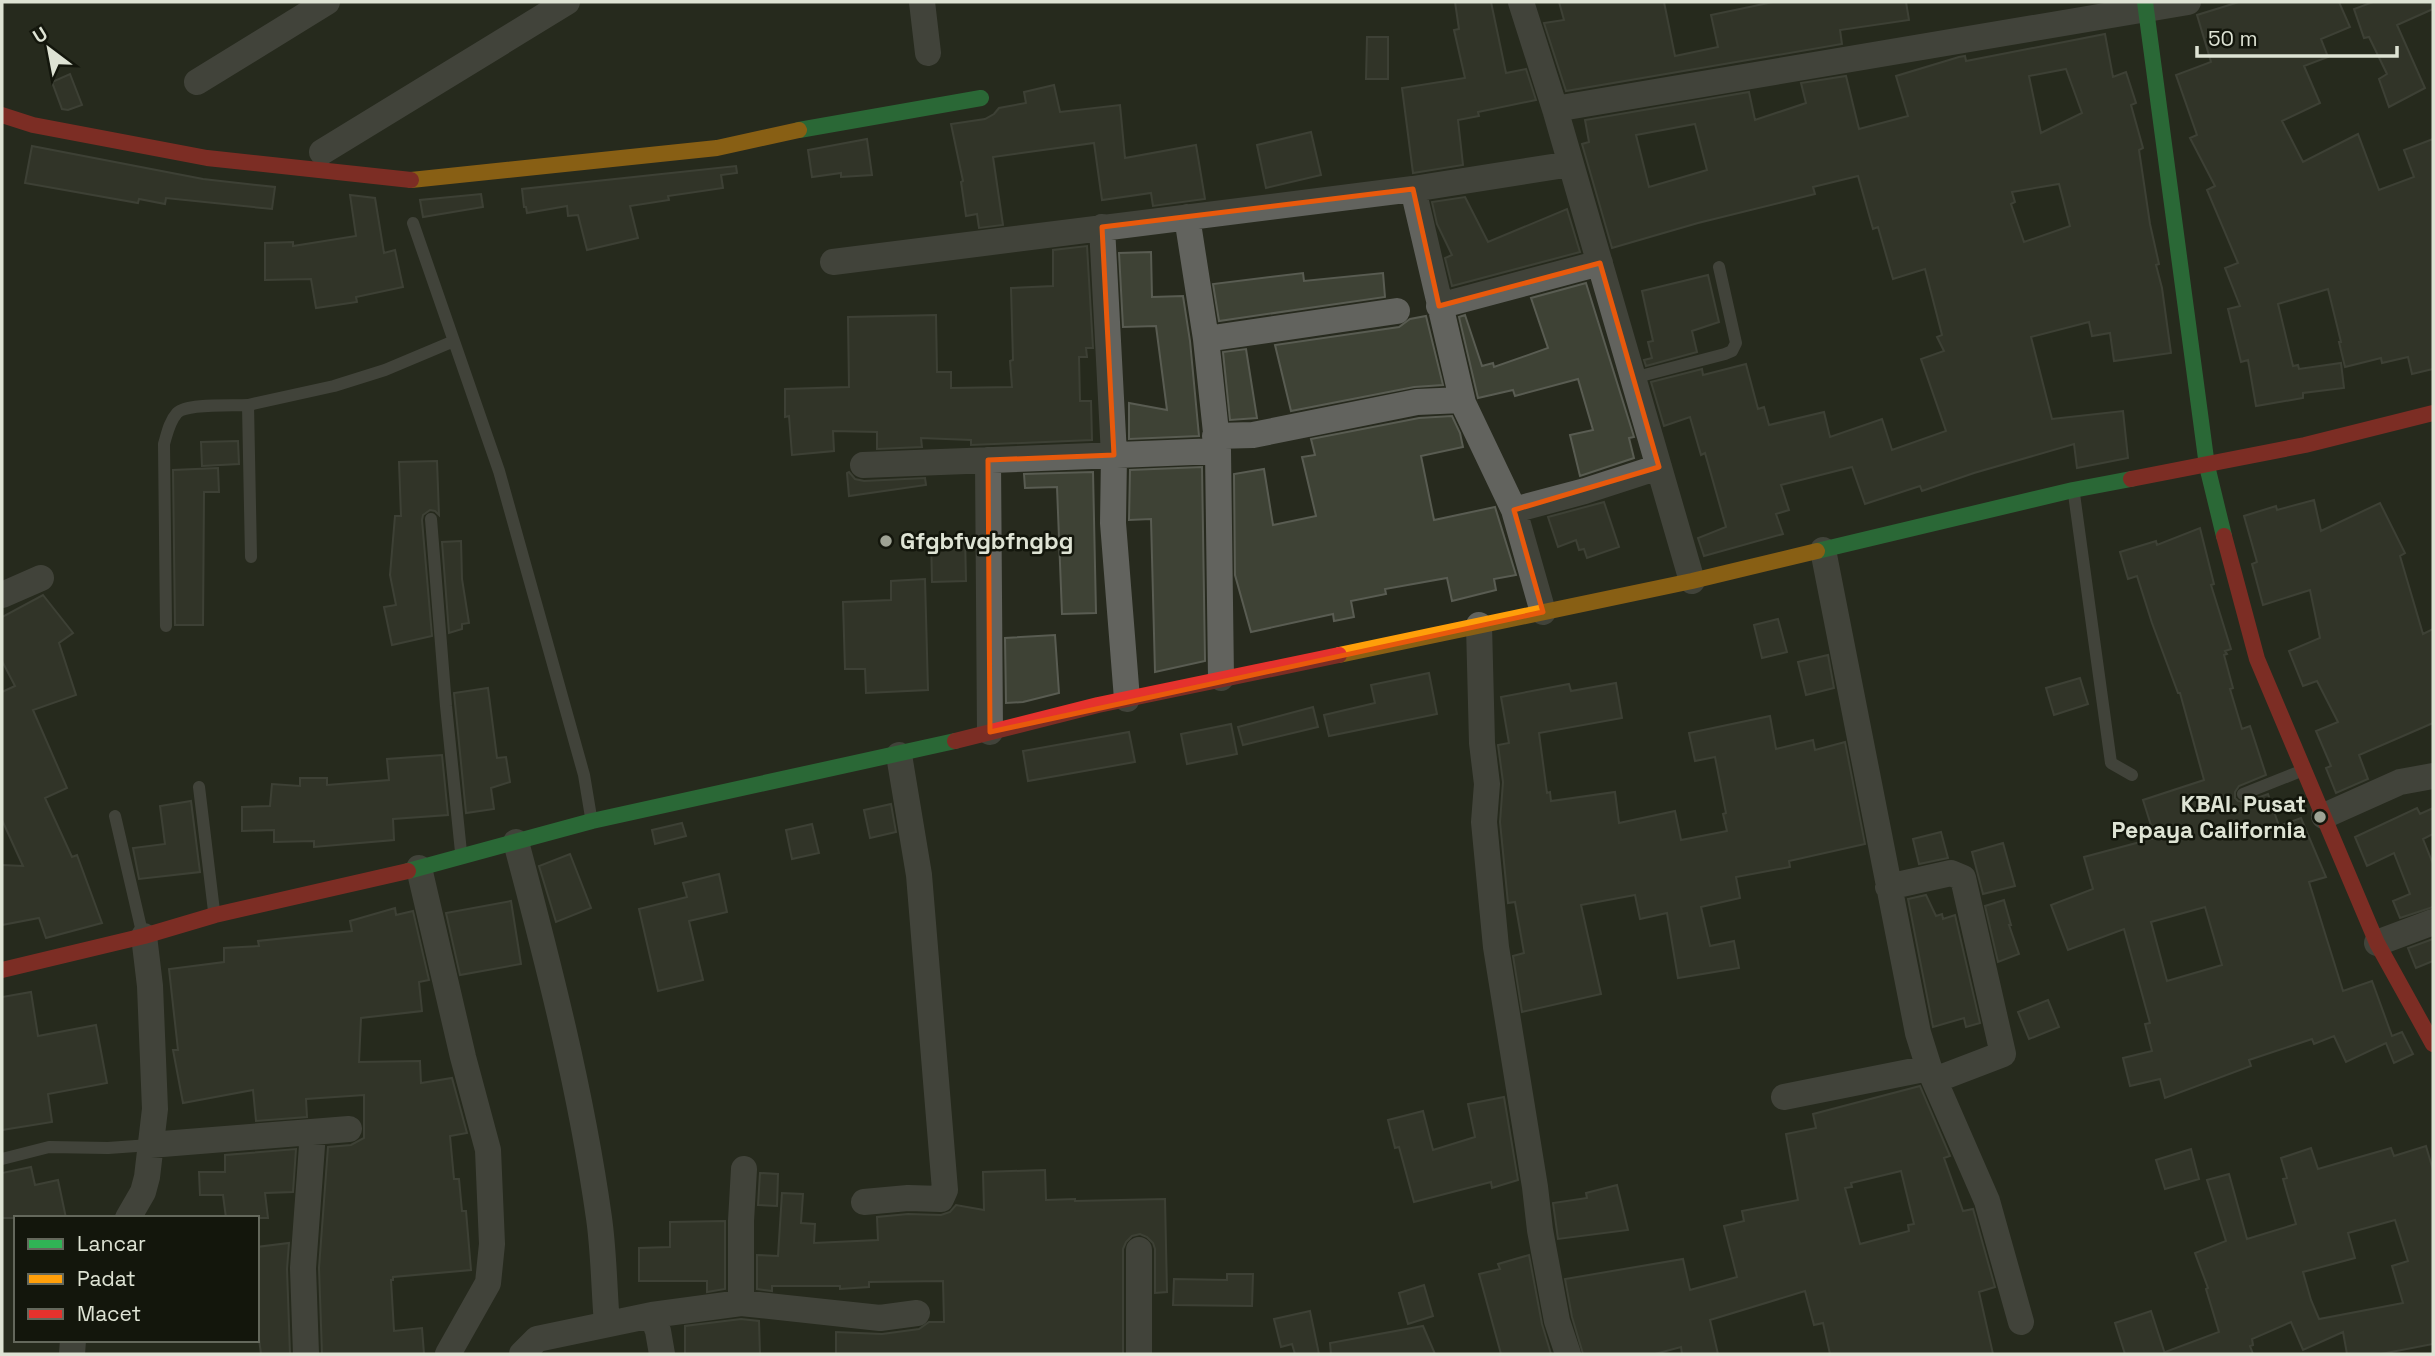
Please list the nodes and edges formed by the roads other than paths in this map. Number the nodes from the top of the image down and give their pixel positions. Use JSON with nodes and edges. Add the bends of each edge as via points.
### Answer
{"nodes":[{"id":1,"x":327,"y":2,"type":"edge"},
{"id":2,"x":567,"y":2,"type":"edge"},
{"id":3,"x":922,"y":2,"type":"edge"},
{"id":4,"x":1521,"y":2,"type":"edge"},
{"id":5,"x":2188,"y":2,"type":"edge"},
{"id":6,"x":2146,"y":6,"type":"edge"},
{"id":7,"x":928,"y":53,"type":"dead end"},
{"id":8,"x":197,"y":82,"type":"dead end"},
{"id":9,"x":981,"y":98,"type":"dead end"},
{"id":10,"x":1555,"y":109,"type":"junction"},
{"id":11,"x":2,"y":116,"type":"edge"},
{"id":12,"x":322,"y":152,"type":"dead end"},
{"id":13,"x":1571,"y":164,"type":"junction"},
{"id":14,"x":1413,"y":189,"type":"junction"},
{"id":15,"x":1187,"y":217,"type":"junction"},
{"id":16,"x":413,"y":223,"type":"dead end"},
{"id":17,"x":1102,"y":228,"type":"junction"},
{"id":18,"x":833,"y":262,"type":"dead end"},
{"id":19,"x":1600,"y":263,"type":"junction"},
{"id":20,"x":1718,"y":267,"type":"dead end"},
{"id":21,"x":1439,"y":306,"type":"junction"},
{"id":22,"x":1397,"y":311,"type":"dead end"},
{"id":23,"x":1206,"y":339,"type":"junction"},
{"id":24,"x":454,"y":341,"type":"junction"},
{"id":25,"x":1633,"y":378,"type":"junction"},
{"id":26,"x":1462,"y":400,"type":"junction"},
{"id":27,"x":248,"y":405,"type":"junction"},
{"id":28,"x":2433,"y":413,"type":"edge"},
{"id":29,"x":1217,"y":444,"type":"junction"},
{"id":30,"x":1114,"y":455,"type":"junction"},
{"id":31,"x":988,"y":460,"type":"junction"},
{"id":32,"x":863,"y":465,"type":"dead end"},
{"id":33,"x":2207,"y":466,"type":"junction"},
{"id":34,"x":1659,"y":467,"type":"junction"},
{"id":35,"x":2073,"y":490,"type":"junction"},
{"id":36,"x":1514,"y":510,"type":"junction"},
{"id":37,"x":431,"y":519,"type":"dead end"},
{"id":38,"x":1823,"y":550,"type":"junction"},
{"id":39,"x":251,"y":557,"type":"dead end"},
{"id":40,"x":41,"y":578,"type":"dead end"},
{"id":41,"x":1692,"y":581,"type":"junction"},
{"id":42,"x":2,"y":596,"type":"edge"},
{"id":43,"x":1543,"y":612,"type":"junction"},
{"id":44,"x":1479,"y":625,"type":"junction"},
{"id":45,"x":166,"y":626,"type":"dead end"},
{"id":46,"x":1222,"y":678,"type":"junction"},
{"id":47,"x":1127,"y":699,"type":"junction"},
{"id":48,"x":990,"y":732,"type":"junction"},
{"id":49,"x":898,"y":755,"type":"junction"},
{"id":50,"x":2304,"y":769,"type":"junction"},
{"id":51,"x":2133,"y":775,"type":"dead end"},
{"id":52,"x":2433,"y":776,"type":"edge"},
{"id":53,"x":199,"y":788,"type":"dead end"},
{"id":54,"x":2242,"y":794,"type":"dead end"},
{"id":55,"x":115,"y":816,"type":"dead end"},
{"id":56,"x":2324,"y":816,"type":"junction"},
{"id":57,"x":592,"y":821,"type":"junction"},
{"id":58,"x":516,"y":842,"type":"junction"},
{"id":59,"x":462,"y":856,"type":"junction"},
{"id":60,"x":419,"y":868,"type":"junction"},
{"id":61,"x":1888,"y":887,"type":"junction"},
{"id":62,"x":215,"y":915,"type":"junction"},
{"id":63,"x":2433,"y":922,"type":"edge"},
{"id":64,"x":144,"y":936,"type":"junction"},
{"id":65,"x":2377,"y":943,"type":"junction"},
{"id":66,"x":2,"y":970,"type":"edge"},
{"id":67,"x":2433,"y":1044,"type":"edge"},
{"id":68,"x":1932,"y":1074,"type":"junction"},
{"id":69,"x":1784,"y":1097,"type":"dead end"},
{"id":70,"x":349,"y":1129,"type":"dead end"},
{"id":71,"x":313,"y":1132,"type":"junction"},
{"id":72,"x":150,"y":1145,"type":"junction"},
{"id":73,"x":2,"y":1159,"type":"edge"},
{"id":74,"x":744,"y":1169,"type":"dead end"},
{"id":75,"x":864,"y":1202,"type":"dead end"},
{"id":76,"x":129,"y":1216,"type":"edge"},
{"id":77,"x":1139,"y":1250,"type":"dead end"},
{"id":78,"x":741,"y":1303,"type":"junction"},
{"id":79,"x":917,"y":1313,"type":"dead end"},
{"id":80,"x":652,"y":1315,"type":"junction"},
{"id":81,"x":2021,"y":1322,"type":"dead end"},
{"id":82,"x":607,"y":1324,"type":"junction"},
{"id":83,"x":306,"y":1354,"type":"edge"},
{"id":84,"x":448,"y":1354,"type":"edge"},
{"id":85,"x":522,"y":1354,"type":"edge"},
{"id":86,"x":662,"y":1354,"type":"edge"},
{"id":87,"x":1139,"y":1354,"type":"edge"},
{"id":88,"x":1567,"y":1354,"type":"edge"}],
"edges":[{"from":1,"to":8,"type":"street"},
{"from":2,"to":12,"type":"street"},
{"from":3,"to":7,"type":"street"},
{"from":4,"to":10,"type":"street"},
{"from":5,"to":6,"type":"street"},
{"from":6,"to":10,"type":"street"},
{"from":6,"to":33,"type":"main road"},
{"from":9,"to":11,"type":"main road","via":[[717,148],[408,180],[206,158]]},
{"from":10,"to":13,"type":"street"},
{"from":13,"to":14,"type":"street"},
{"from":13,"to":19,"type":"street"},
{"from":14,"to":15,"type":"street","via":[[1265,215]]},
{"from":14,"to":21,"type":"street"},
{"from":15,"to":17,"type":"street"},
{"from":15,"to":23,"type":"street"},
{"from":16,"to":24,"type":"lane"},
{"from":17,"to":18,"type":"street"},
{"from":17,"to":30,"type":"street"},
{"from":19,"to":21,"type":"street"},
{"from":19,"to":25,"type":"street"},
{"from":20,"to":25,"type":"lane","via":[[1736,343],[1732,351]]},
{"from":21,"to":26,"type":"street"},
{"from":22,"to":23,"type":"street"},
{"from":23,"to":29,"type":"street"},
{"from":24,"to":27,"type":"lane","via":[[347,382]]},
{"from":24,"to":57,"type":"lane","via":[[499,471],[584,775]]},
{"from":25,"to":34,"type":"street"},
{"from":26,"to":29,"type":"street","via":[[1416,402]]},
{"from":26,"to":36,"type":"street"},
{"from":27,"to":39,"type":"lane"},
{"from":27,"to":45,"type":"lane","via":[[189,407],[178,411],[170,424],[164,444]]},
{"from":28,"to":33,"type":"main road"},
{"from":29,"to":30,"type":"street"},
{"from":29,"to":46,"type":"street"},
{"from":30,"to":31,"type":"street"},
{"from":30,"to":47,"type":"street","via":[[1113,523]]},
{"from":31,"to":32,"type":"street"},
{"from":31,"to":48,"type":"street"},
{"from":33,"to":35,"type":"main road"},
{"from":33,"to":50,"type":"main road","via":[[2257,659]]},
{"from":34,"to":36,"type":"street"},
{"from":34,"to":41,"type":"street"},
{"from":35,"to":38,"type":"main road"},
{"from":35,"to":51,"type":"lane","via":[[2111,763]]},
{"from":36,"to":43,"type":"street"},
{"from":37,"to":59,"type":"lane"},
{"from":38,"to":41,"type":"main road"},
{"from":38,"to":61,"type":"street"},
{"from":40,"to":42,"type":"street"},
{"from":41,"to":43,"type":"main road"},
{"from":43,"to":44,"type":"main road"},
{"from":44,"to":46,"type":"main road"},
{"from":44,"to":88,"type":"street","via":[[1487,784],[1484,822],[1496,947],[1540,1230]]},
{"from":46,"to":47,"type":"main road"},
{"from":47,"to":48,"type":"main road"},
{"from":48,"to":49,"type":"main road"},
{"from":49,"to":57,"type":"main road"},
{"from":49,"to":75,"type":"street","via":[[919,875],[945,1190],[941,1199]]},
{"from":50,"to":54,"type":"lane"},
{"from":50,"to":56,"type":"main road"},
{"from":52,"to":56,"type":"street","via":[[2400,782]]},
{"from":53,"to":62,"type":"lane"},
{"from":55,"to":64,"type":"lane"},
{"from":56,"to":65,"type":"main road"},
{"from":57,"to":58,"type":"main road"},
{"from":58,"to":59,"type":"main road"},
{"from":58,"to":82,"type":"street","via":[[581,1107],[599,1221]]},
{"from":59,"to":60,"type":"main road"},
{"from":60,"to":62,"type":"main road"},
{"from":60,"to":84,"type":"street","via":[[488,1150],[492,1244],[488,1283]]},
{"from":61,"to":68,"type":"street","via":[[1918,1032]]},
{"from":61,"to":68,"type":"street","via":[[1951,873],[1963,878],[2003,1054]]},
{"from":62,"to":64,"type":"main road"},
{"from":63,"to":65,"type":"street"},
{"from":64,"to":66,"type":"main road"},
{"from":64,"to":72,"type":"street","via":[[155,1109]]},
{"from":65,"to":67,"type":"main road"},
{"from":68,"to":69,"type":"street"},
{"from":68,"to":81,"type":"street","via":[[1987,1201]]},
{"from":70,"to":71,"type":"street"},
{"from":71,"to":72,"type":"street"},
{"from":71,"to":83,"type":"street","via":[[303,1268]]},
{"from":72,"to":73,"type":"lane","via":[[49,1147]]},
{"from":72,"to":76,"type":"street","via":[[143,1192]]},
{"from":74,"to":78,"type":"street"},
{"from":77,"to":87,"type":"street"},
{"from":78,"to":79,"type":"street","via":[[880,1318]]},
{"from":78,"to":80,"type":"street"},
{"from":80,"to":82,"type":"street"},
{"from":80,"to":86,"type":"street"},
{"from":82,"to":85,"type":"street","via":[[537,1339]]}]}
